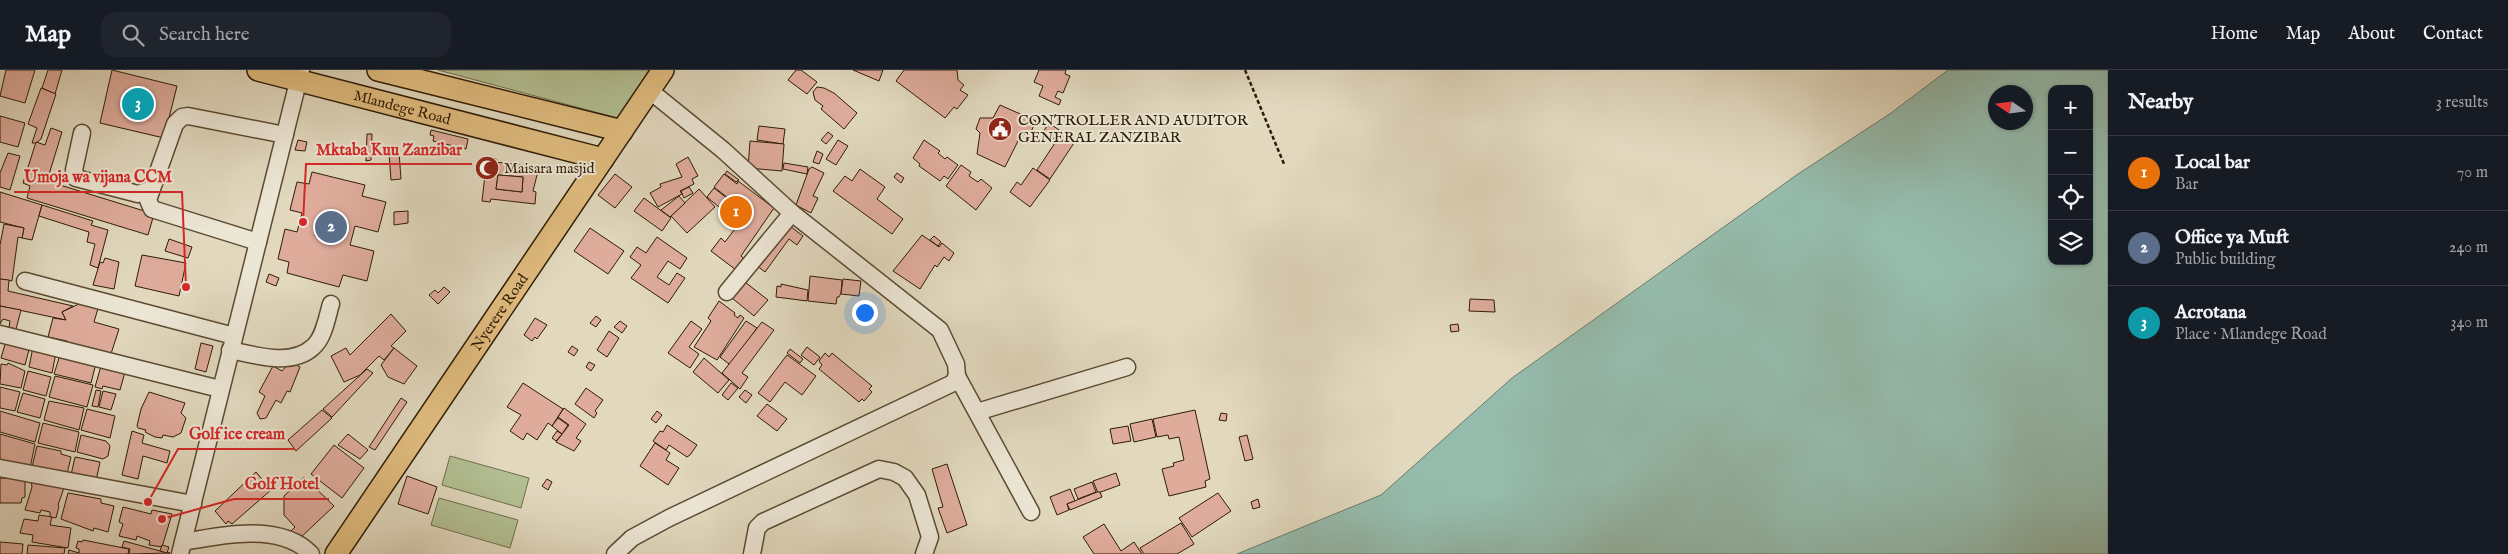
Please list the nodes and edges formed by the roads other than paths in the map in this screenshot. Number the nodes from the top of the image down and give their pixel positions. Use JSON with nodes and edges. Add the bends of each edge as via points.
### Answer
{"nodes":[{"id":1,"x":258,"y":70,"type":"edge"},
{"id":2,"x":378,"y":70,"type":"edge"},
{"id":3,"x":663,"y":70,"type":"edge"},
{"id":4,"x":300,"y":75,"type":"edge"},
{"id":5,"x":649,"y":90,"type":"junction"},
{"id":6,"x":622,"y":131,"type":"junction"},
{"id":7,"x":82,"y":133,"type":"dead end"},
{"id":8,"x":285,"y":135,"type":"junction"},
{"id":9,"x":603,"y":159,"type":"junction"},
{"id":10,"x":152,"y":189,"type":"junction"},
{"id":11,"x":792,"y":214,"type":"junction"},
{"id":12,"x":258,"y":242,"type":"junction"},
{"id":13,"x":25,"y":281,"type":"dead end"},
{"id":14,"x":727,"y":292,"type":"dead end"},
{"id":15,"x":331,"y":304,"type":"dead end"},
{"id":16,"x":0,"y":334,"type":"edge"},
{"id":17,"x":232,"y":343,"type":"junction"},
{"id":18,"x":1128,"y":367,"type":"dead end"},
{"id":19,"x":957,"y":376,"type":"junction"},
{"id":20,"x":220,"y":389,"type":"junction"},
{"id":21,"x":976,"y":412,"type":"junction"},
{"id":22,"x":0,"y":468,"type":"edge"},
{"id":23,"x":193,"y":504,"type":"junction"},
{"id":24,"x":1031,"y":512,"type":"dead end"},
{"id":25,"x":182,"y":548,"type":"edge"},
{"id":26,"x":311,"y":554,"type":"edge"},
{"id":27,"x":336,"y":554,"type":"edge"},
{"id":28,"x":615,"y":554,"type":"edge"},
{"id":29,"x":752,"y":554,"type":"edge"},
{"id":30,"x":924,"y":554,"type":"edge"}],
"edges":[{"from":1,"to":4,"type":"main road","name":"Mlandege Road"},
{"from":2,"to":6,"type":"main road","name":"Mlandege Road"},
{"from":3,"to":5,"type":"main road","name":"Nyerere Road"},
{"from":4,"to":8,"type":"street"},
{"from":4,"to":9,"type":"main road","name":"Mlandege Road"},
{"from":5,"to":6,"type":"main road","name":"Nyerere Road"},
{"from":5,"to":11,"type":"street","via":[[723,150]]},
{"from":6,"to":9,"type":"main road","name":"Nyerere Road"},
{"from":7,"to":10,"type":"street","via":[[74,170],[76,178],[138,194]]},
{"from":8,"to":10,"type":"street","via":[[182,117],[175,124]]},
{"from":8,"to":12,"type":"street"},
{"from":9,"to":27,"type":"main road","name":"Nyerere Road"},
{"from":10,"to":12,"type":"street","via":[[148,200],[152,209]]},
{"from":11,"to":14,"type":"street"},
{"from":11,"to":19,"type":"street","via":[[940,330],[956,364]]},
{"from":12,"to":17,"type":"street"},
{"from":13,"to":17,"type":"street"},
{"from":15,"to":17,"type":"street","via":[[314,347],[294,357],[282,358]]},
{"from":16,"to":20,"type":"street"},
{"from":17,"to":20,"type":"street"},
{"from":18,"to":21,"type":"street"},
{"from":19,"to":21,"type":"street"},
{"from":19,"to":28,"type":"street","via":[[952,383],[669,518],[632,538]]},
{"from":20,"to":23,"type":"street"},
{"from":21,"to":24,"type":"street"},
{"from":22,"to":23,"type":"street"},
{"from":23,"to":25,"type":"street"},
{"from":25,"to":26,"type":"street","via":[[244,533],[295,542]]},
{"from":29,"to":30,"type":"street","via":[[757,528],[763,522],[879,469],[905,478],[917,495],[930,536]]}]}
